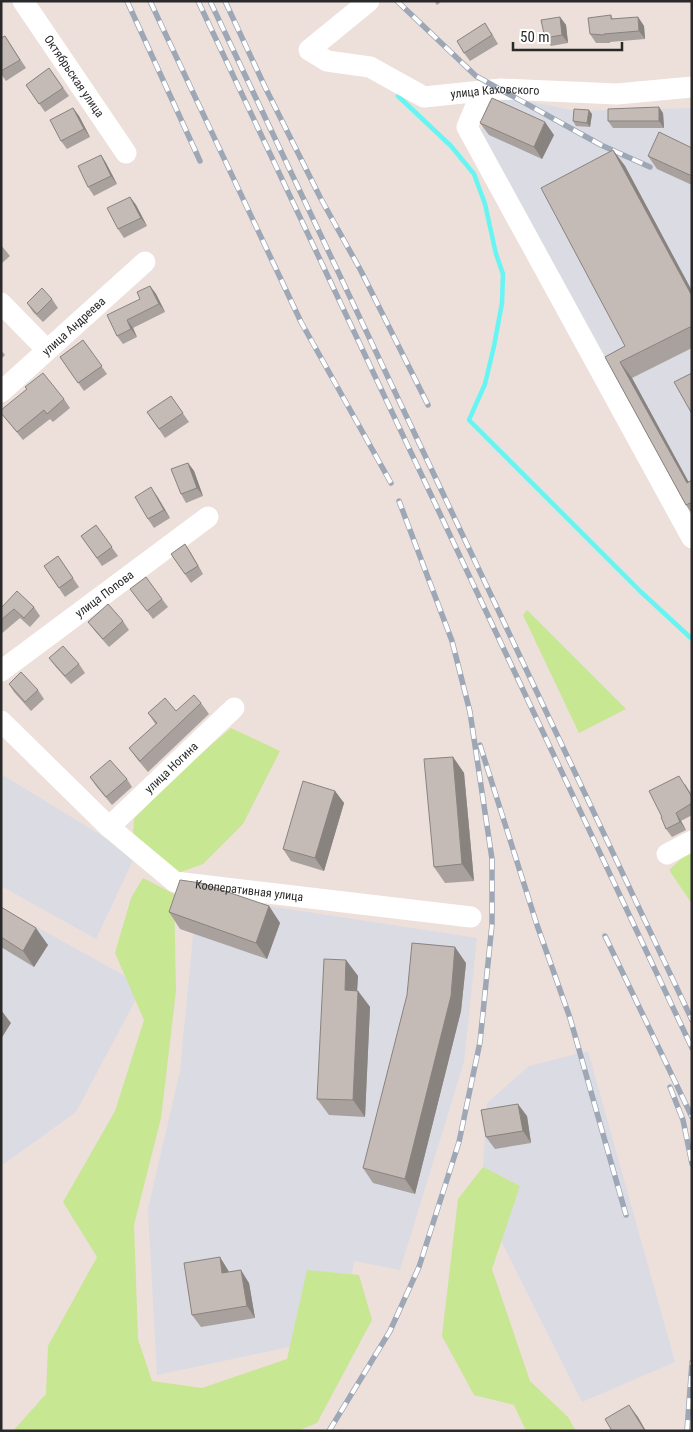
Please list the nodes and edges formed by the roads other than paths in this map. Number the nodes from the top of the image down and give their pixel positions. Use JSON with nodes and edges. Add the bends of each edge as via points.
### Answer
{"nodes":[{"id":1,"x":23,"y":1,"type":"edge"},
{"id":2,"x":369,"y":1,"type":"edge"},
{"id":3,"x":692,"y":87,"type":"edge"},
{"id":4,"x":482,"y":91,"type":"junction"},
{"id":5,"x":126,"y":153,"type":"dead end"},
{"id":6,"x":145,"y":262,"type":"dead end"},
{"id":7,"x":1,"y":303,"type":"edge"},
{"id":8,"x":47,"y":350,"type":"junction"},
{"id":9,"x":1,"y":392,"type":"edge"},
{"id":10,"x":208,"y":517,"type":"dead end"},
{"id":11,"x":692,"y":538,"type":"edge"},
{"id":12,"x":1,"y":671,"type":"edge"},
{"id":13,"x":234,"y":708,"type":"dead end"},
{"id":14,"x":1,"y":721,"type":"edge"},
{"id":15,"x":109,"y":827,"type":"junction"},
{"id":16,"x":692,"y":841,"type":"edge"},
{"id":17,"x":667,"y":854,"type":"dead end"},
{"id":18,"x":471,"y":917,"type":"dead end"}],
"edges":[{"from":1,"to":5,"type":"street","name":"Октябрьская улица"},
{"from":2,"to":4,"type":"street","name":"улица Каховского","via":[[309,50],[327,61],[370,67],[424,97]]},
{"from":3,"to":4,"type":"street","name":"улица Каховского","via":[[617,94]]},
{"from":4,"to":11,"type":"street","via":[[468,127]]},
{"from":6,"to":8,"type":"street","name":"улица Андреева"},
{"from":7,"to":8,"type":"street"},
{"from":8,"to":9,"type":"street","name":"улица Андреева"},
{"from":10,"to":12,"type":"street","name":"улица Попова"},
{"from":13,"to":15,"type":"street","name":"улица Ногина"},
{"from":14,"to":15,"type":"street","name":"Кооперативная улица"},
{"from":15,"to":18,"type":"street","name":"Кооперативная улица","via":[[175,882]]},
{"from":16,"to":17,"type":"street"}]}
